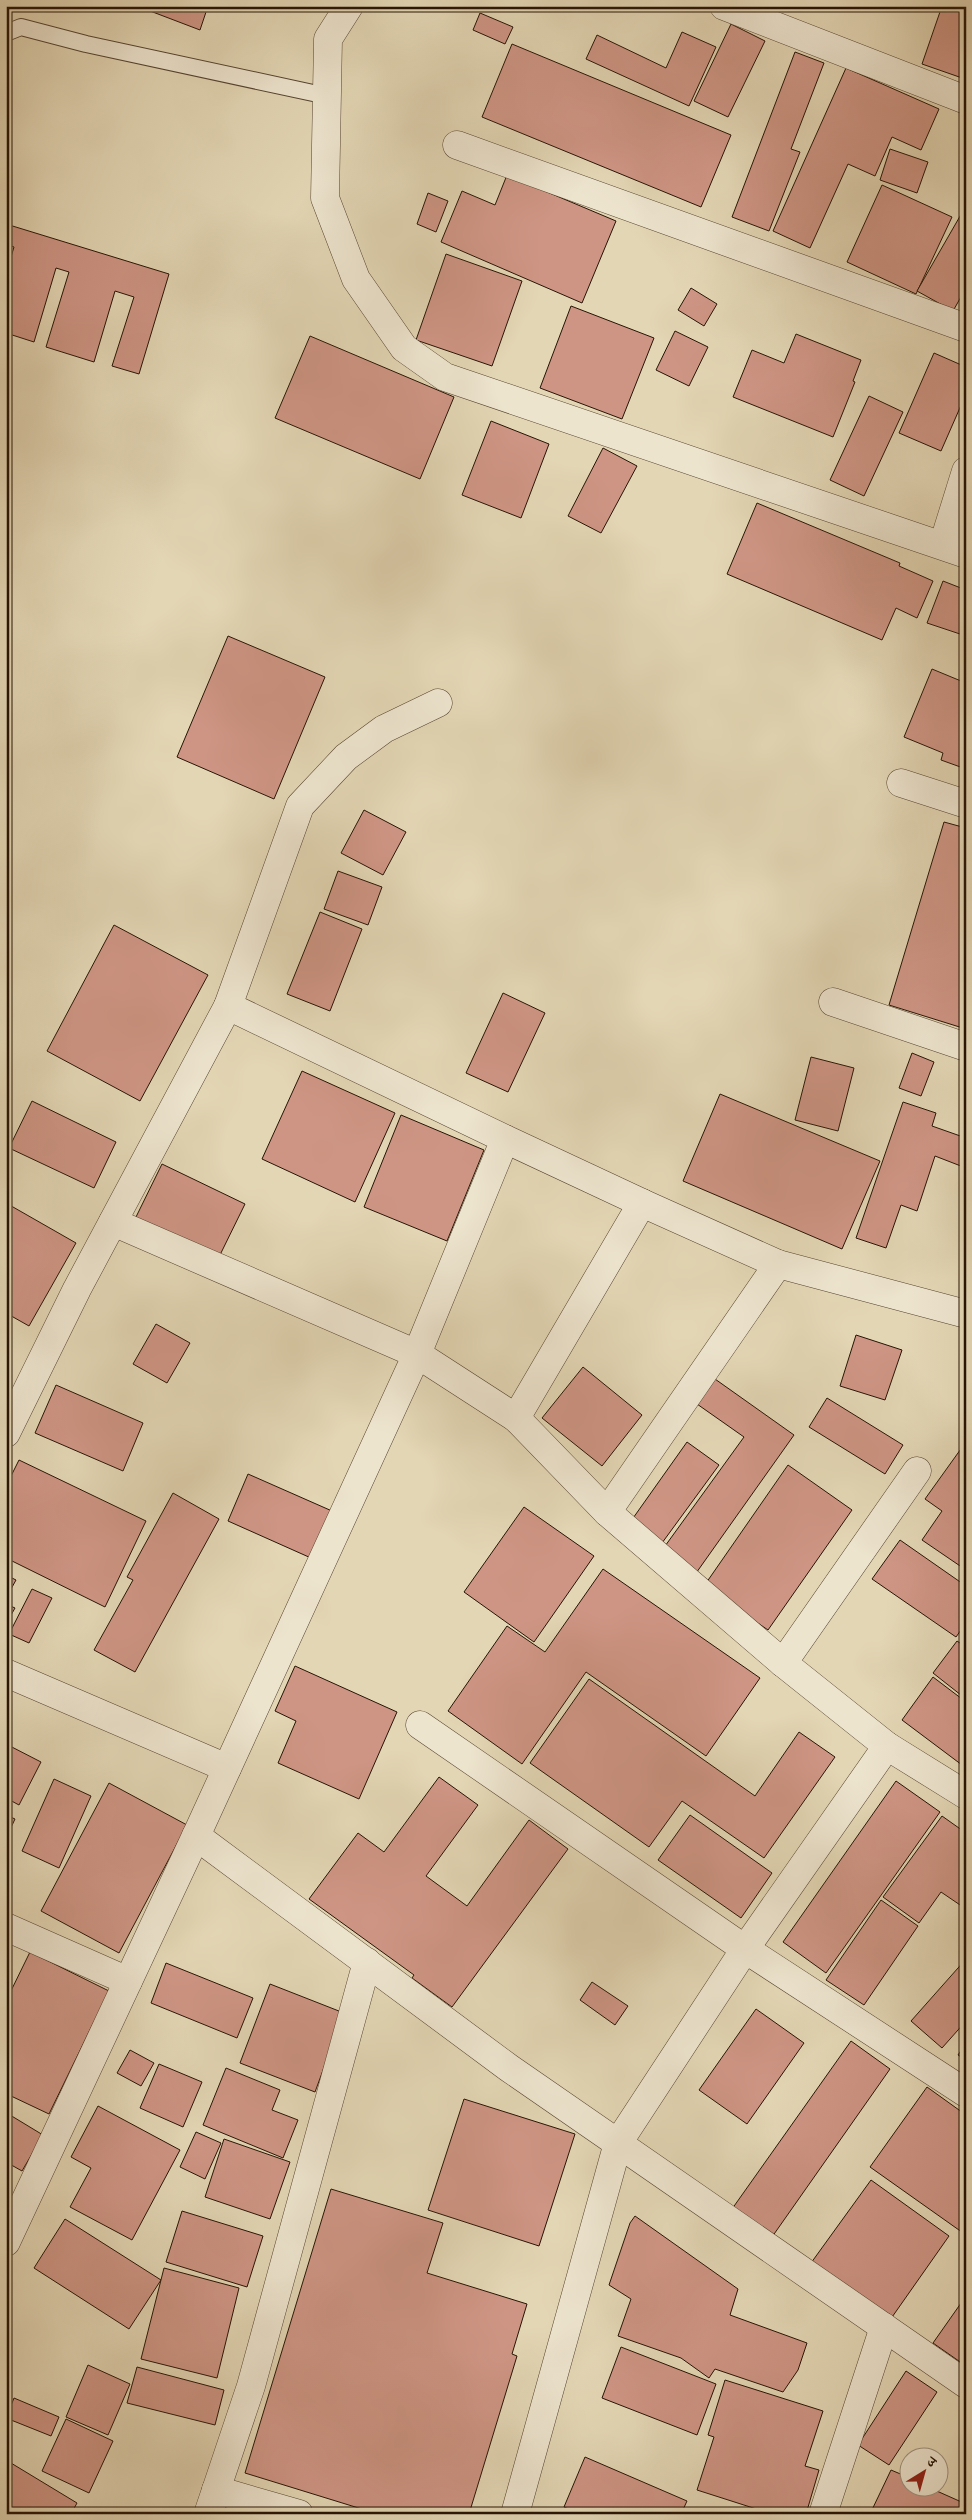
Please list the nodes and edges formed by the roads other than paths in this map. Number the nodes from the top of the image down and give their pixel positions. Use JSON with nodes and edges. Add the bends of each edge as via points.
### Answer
{"nodes":[{"id":1,"x":349,"y":6,"type":"edge"},
{"id":2,"x":724,"y":6,"type":"edge"},
{"id":3,"x":6,"y":33,"type":"edge"},
{"id":4,"x":327,"y":96,"type":"junction"},
{"id":5,"x":966,"y":100,"type":"edge"},
{"id":6,"x":457,"y":145,"type":"dead end"},
{"id":7,"x":966,"y":328,"type":"edge"},
{"id":8,"x":966,"y":471,"type":"edge"},
{"id":9,"x":954,"y":549,"type":"edge"},
{"id":10,"x":438,"y":703,"type":"dead end"},
{"id":11,"x":901,"y":783,"type":"dead end"},
{"id":12,"x":966,"y":804,"type":"edge"},
{"id":13,"x":832,"y":1002,"type":"dead end"},
{"id":14,"x":228,"y":1006,"type":"junction"},
{"id":15,"x":966,"y":1047,"type":"edge"},
{"id":16,"x":505,"y":1138,"type":"junction"},
{"id":17,"x":642,"y":1203,"type":"junction"},
{"id":18,"x":113,"y":1222,"type":"junction"},
{"id":19,"x":778,"y":1264,"type":"junction"},
{"id":20,"x":966,"y":1314,"type":"edge"},
{"id":21,"x":417,"y":1354,"type":"junction"},
{"id":22,"x":516,"y":1418,"type":"junction"},
{"id":23,"x":6,"y":1433,"type":"edge"},
{"id":24,"x":917,"y":1470,"type":"dead end"},
{"id":25,"x":607,"y":1512,"type":"junction"},
{"id":26,"x":783,"y":1663,"type":"junction"},
{"id":27,"x":6,"y":1673,"type":"edge"},
{"id":28,"x":420,"y":1725,"type":"dead end"},
{"id":29,"x":887,"y":1746,"type":"junction"},
{"id":30,"x":226,"y":1768,"type":"junction"},
{"id":31,"x":966,"y":1795,"type":"edge"},
{"id":32,"x":196,"y":1836,"type":"junction"},
{"id":33,"x":6,"y":1927,"type":"edge"},
{"id":34,"x":745,"y":1949,"type":"junction"},
{"id":35,"x":367,"y":1962,"type":"junction"},
{"id":36,"x":128,"y":1981,"type":"junction"},
{"id":37,"x":966,"y":2093,"type":"edge"},
{"id":38,"x":618,"y":2143,"type":"junction"},
{"id":39,"x":15,"y":2199,"type":"edge"},
{"id":40,"x":6,"y":2242,"type":"edge"},
{"id":41,"x":884,"y":2327,"type":"junction"},
{"id":42,"x":966,"y":2384,"type":"edge"},
{"id":43,"x":212,"y":2502,"type":"edge"},
{"id":44,"x":299,"y":2514,"type":"edge"},
{"id":45,"x":515,"y":2514,"type":"edge"},
{"id":46,"x":823,"y":2514,"type":"edge"}],
"edges":[{"from":1,"to":4,"type":"street","via":[[328,39]]},
{"from":2,"to":5,"type":"street"},
{"from":3,"to":4,"type":"lane","via":[[21,27]]},
{"from":4,"to":9,"type":"street","via":[[325,198],[356,279],[404,348],[445,377]]},
{"from":6,"to":7,"type":"street"},
{"from":8,"to":9,"type":"street"},
{"from":10,"to":14,"type":"street","via":[[384,729],[346,756],[300,806]]},
{"from":11,"to":12,"type":"street"},
{"from":13,"to":15,"type":"street"},
{"from":14,"to":16,"type":"street"},
{"from":14,"to":18,"type":"street"},
{"from":16,"to":17,"type":"street"},
{"from":16,"to":21,"type":"street"},
{"from":17,"to":19,"type":"street"},
{"from":17,"to":22,"type":"street"},
{"from":18,"to":21,"type":"street"},
{"from":18,"to":23,"type":"street"},
{"from":19,"to":20,"type":"street"},
{"from":19,"to":25,"type":"street"},
{"from":21,"to":22,"type":"street"},
{"from":21,"to":30,"type":"street"},
{"from":22,"to":25,"type":"street"},
{"from":24,"to":26,"type":"street"},
{"from":25,"to":26,"type":"street"},
{"from":26,"to":29,"type":"street"},
{"from":27,"to":30,"type":"street"},
{"from":28,"to":34,"type":"street"},
{"from":29,"to":31,"type":"street"},
{"from":29,"to":34,"type":"street"},
{"from":30,"to":32,"type":"street"},
{"from":32,"to":35,"type":"street"},
{"from":32,"to":36,"type":"street"},
{"from":33,"to":36,"type":"street"},
{"from":34,"to":37,"type":"street"},
{"from":34,"to":38,"type":"street"},
{"from":35,"to":38,"type":"street","via":[[509,2068]]},
{"from":35,"to":43,"type":"street","via":[[251,2386]]},
{"from":36,"to":39,"type":"street"},
{"from":38,"to":41,"type":"street"},
{"from":38,"to":45,"type":"street"},
{"from":39,"to":40,"type":"street"},
{"from":41,"to":42,"type":"street"},
{"from":41,"to":46,"type":"street"},
{"from":43,"to":44,"type":"street"}]}
